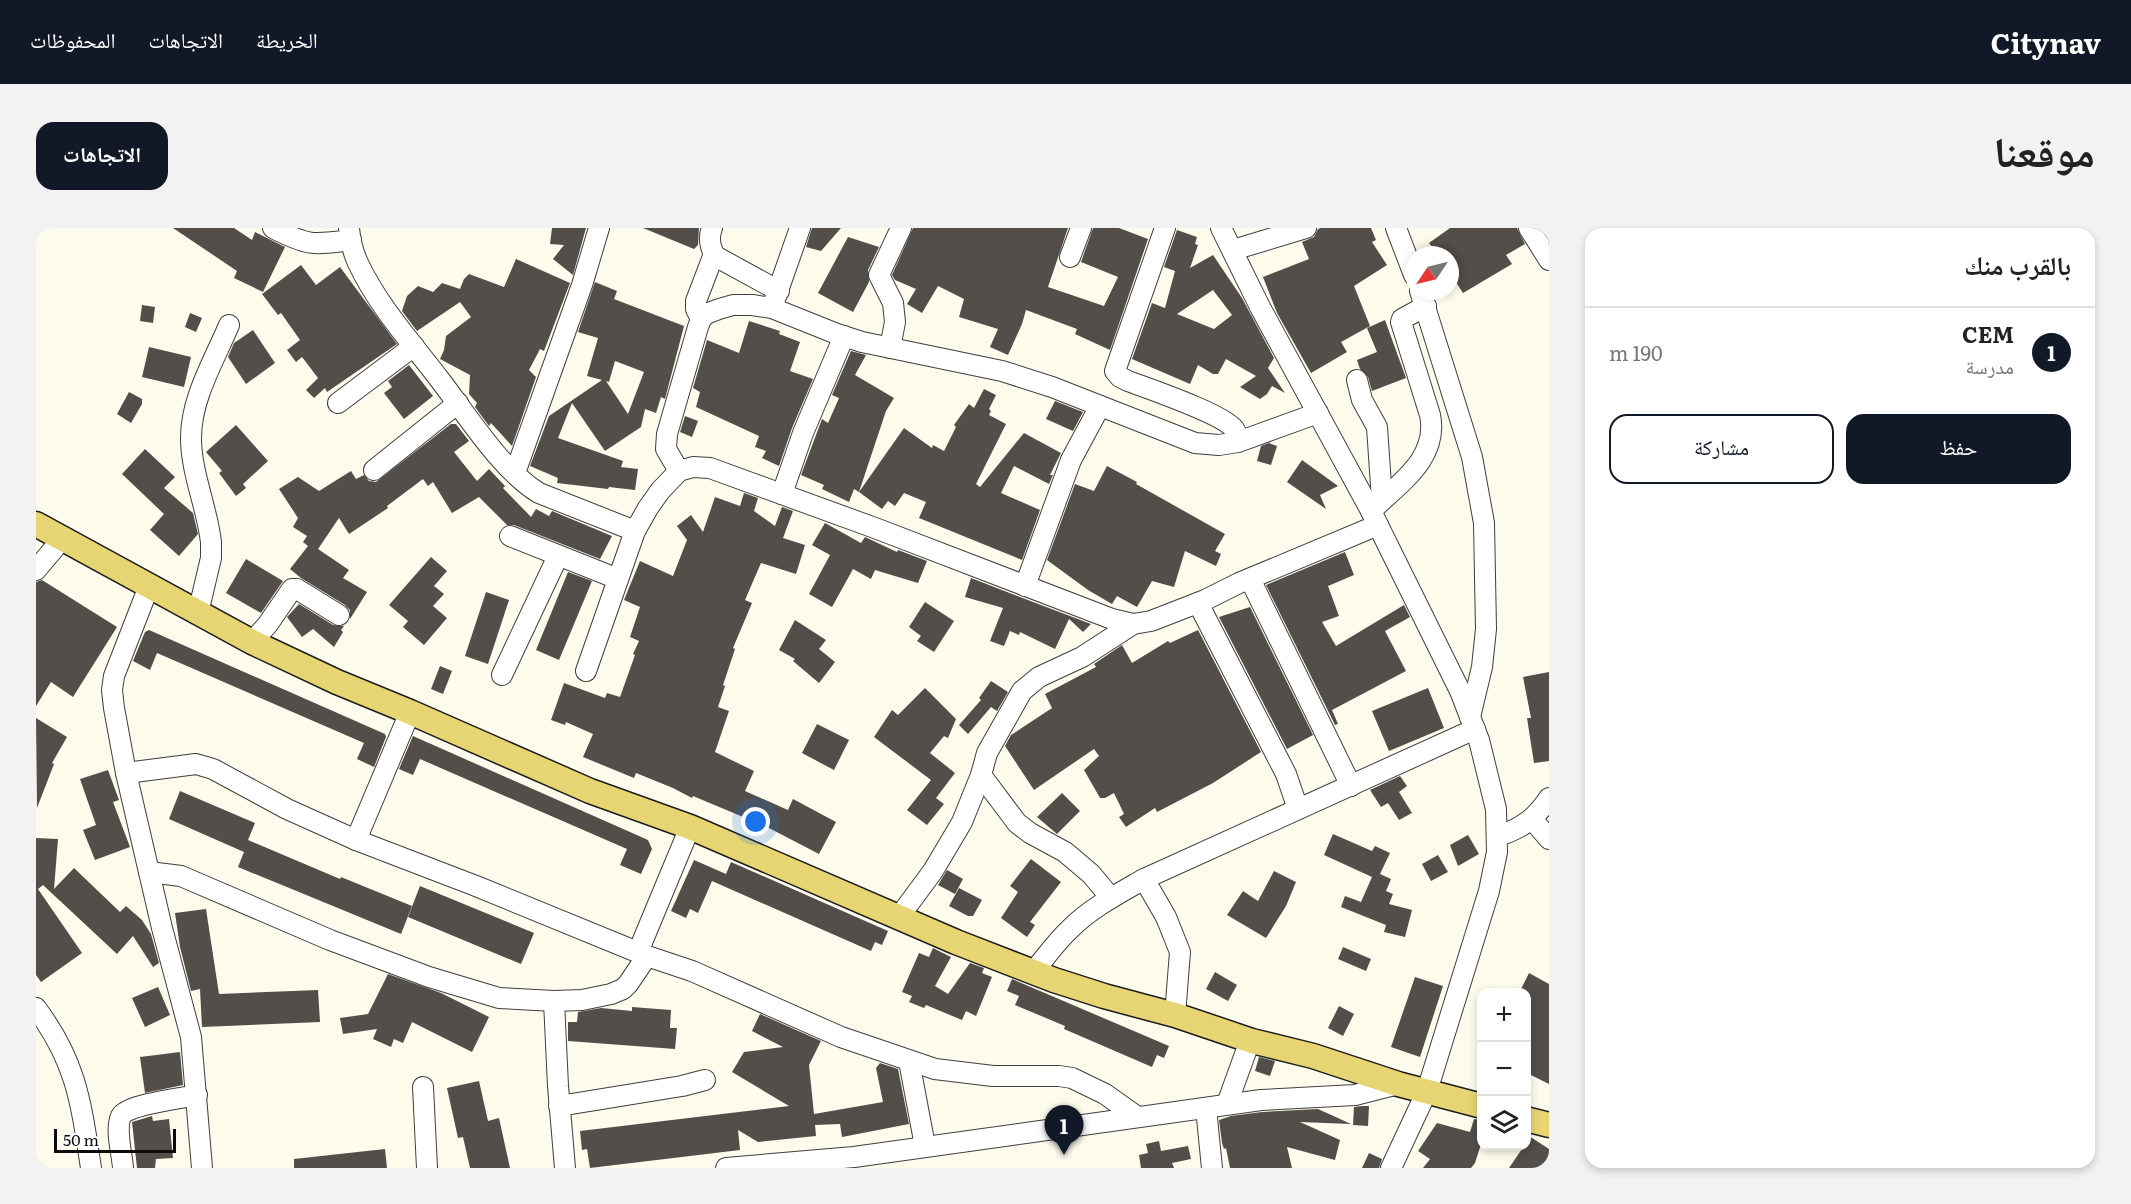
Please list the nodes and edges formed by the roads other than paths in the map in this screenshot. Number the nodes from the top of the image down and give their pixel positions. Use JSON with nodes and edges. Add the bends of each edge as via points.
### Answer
{"nodes":[{"id":1,"x":273,"y":228,"type":"edge"},
{"id":2,"x":598,"y":228,"type":"edge"},
{"id":3,"x":712,"y":228,"type":"edge"},
{"id":4,"x":800,"y":228,"type":"edge"},
{"id":5,"x":901,"y":228,"type":"edge"},
{"id":6,"x":1081,"y":228,"type":"edge"},
{"id":7,"x":1166,"y":228,"type":"edge"},
{"id":8,"x":1221,"y":228,"type":"edge"},
{"id":9,"x":1306,"y":228,"type":"edge"},
{"id":10,"x":1396,"y":228,"type":"edge"},
{"id":11,"x":1529,"y":228,"type":"edge"},
{"id":12,"x":350,"y":234,"type":"edge"},
{"id":13,"x":1233,"y":250,"type":"junction"},
{"id":14,"x":1405,"y":252,"type":"edge"},
{"id":15,"x":714,"y":254,"type":"junction"},
{"id":16,"x":1070,"y":257,"type":"dead end"},
{"id":17,"x":1549,"y":260,"type":"edge"},
{"id":18,"x":776,"y":299,"type":"junction"},
{"id":19,"x":1421,"y":300,"type":"edge"},
{"id":20,"x":1424,"y":300,"type":"edge"},
{"id":21,"x":701,"y":319,"type":"junction"},
{"id":22,"x":230,"y":325,"type":"dead end"},
{"id":23,"x":844,"y":336,"type":"junction"},
{"id":24,"x":414,"y":346,"type":"junction"},
{"id":25,"x":890,"y":348,"type":"junction"},
{"id":26,"x":1357,"y":380,"type":"dead end"},
{"id":27,"x":338,"y":403,"type":"dead end"},
{"id":28,"x":458,"y":403,"type":"junction"},
{"id":29,"x":1100,"y":406,"type":"junction"},
{"id":30,"x":1318,"y":413,"type":"junction"},
{"id":31,"x":1238,"y":442,"type":"junction"},
{"id":32,"x":375,"y":470,"type":"dead end"},
{"id":33,"x":679,"y":471,"type":"junction"},
{"id":34,"x":515,"y":473,"type":"junction"},
{"id":35,"x":782,"y":494,"type":"junction"},
{"id":36,"x":1377,"y":512,"type":"junction"},
{"id":37,"x":36,"y":524,"type":"edge"},
{"id":38,"x":635,"y":531,"type":"junction"},
{"id":39,"x":510,"y":536,"type":"dead end"},
{"id":40,"x":62,"y":538,"type":"junction"},
{"id":41,"x":558,"y":556,"type":"junction"},
{"id":42,"x":36,"y":570,"type":"edge"},
{"id":43,"x":618,"y":579,"type":"junction"},
{"id":44,"x":1250,"y":579,"type":"junction"},
{"id":45,"x":149,"y":586,"type":"junction"},
{"id":46,"x":1025,"y":586,"type":"junction"},
{"id":47,"x":1198,"y":603,"type":"junction"},
{"id":48,"x":198,"y":613,"type":"junction"},
{"id":49,"x":339,"y":615,"type":"dead end"},
{"id":50,"x":1133,"y":624,"type":"junction"},
{"id":51,"x":252,"y":642,"type":"junction"},
{"id":52,"x":586,"y":671,"type":"dead end"},
{"id":53,"x":502,"y":675,"type":"dead end"},
{"id":54,"x":410,"y":712,"type":"junction"},
{"id":55,"x":1472,"y":723,"type":"junction"},
{"id":56,"x":126,"y":773,"type":"junction"},
{"id":57,"x":981,"y":776,"type":"junction"},
{"id":58,"x":1351,"y":786,"type":"junction"},
{"id":59,"x":1549,"y":798,"type":"edge"},
{"id":60,"x":1298,"y":809,"type":"junction"},
{"id":61,"x":1532,"y":819,"type":"junction"},
{"id":62,"x":690,"y":827,"type":"junction"},
{"id":63,"x":1498,"y":836,"type":"junction"},
{"id":64,"x":1549,"y":839,"type":"edge"},
{"id":65,"x":356,"y":840,"type":"junction"},
{"id":66,"x":149,"y":872,"type":"junction"},
{"id":67,"x":1144,"y":879,"type":"junction"},
{"id":68,"x":1111,"y":897,"type":"junction"},
{"id":69,"x":899,"y":917,"type":"junction"},
{"id":70,"x":643,"y":954,"type":"junction"},
{"id":71,"x":1033,"y":972,"type":"junction"},
{"id":72,"x":554,"y":1001,"type":"junction"},
{"id":73,"x":36,"y":1008,"type":"edge"},
{"id":74,"x":1175,"y":1015,"type":"junction"},
{"id":75,"x":1252,"y":1041,"type":"junction"},
{"id":76,"x":909,"y":1061,"type":"junction"},
{"id":77,"x":705,"y":1080,"type":"dead end"},
{"id":78,"x":1398,"y":1084,"type":"junction"},
{"id":79,"x":423,"y":1087,"type":"dead end"},
{"id":80,"x":1427,"y":1091,"type":"junction"},
{"id":81,"x":197,"y":1095,"type":"junction"},
{"id":82,"x":1227,"y":1104,"type":"junction"},
{"id":83,"x":1477,"y":1105,"type":"edge"},
{"id":84,"x":559,"y":1106,"type":"junction"},
{"id":85,"x":1206,"y":1108,"type":"junction"},
{"id":86,"x":1136,"y":1116,"type":"junction"},
{"id":87,"x":1531,"y":1120,"type":"edge"},
{"id":88,"x":1549,"y":1125,"type":"edge"},
{"id":89,"x":925,"y":1146,"type":"junction"},
{"id":90,"x":855,"y":1162,"type":"edge"},
{"id":91,"x":91,"y":1168,"type":"edge"},
{"id":92,"x":123,"y":1168,"type":"edge"},
{"id":93,"x":202,"y":1168,"type":"edge"},
{"id":94,"x":427,"y":1168,"type":"edge"},
{"id":95,"x":565,"y":1168,"type":"edge"},
{"id":96,"x":726,"y":1168,"type":"edge"},
{"id":97,"x":1212,"y":1168,"type":"edge"},
{"id":98,"x":1391,"y":1168,"type":"edge"}],
"edges":[{"from":1,"to":12,"type":"street","via":[[304,243],[318,244]]},
{"from":2,"to":34,"type":"street","via":[[582,285]]},
{"from":3,"to":15,"type":"street"},
{"from":4,"to":18,"type":"street"},
{"from":5,"to":25,"type":"street","via":[[879,275],[893,303],[895,322]]},
{"from":6,"to":16,"type":"street"},
{"from":7,"to":31,"type":"street","via":[[1115,371],[1128,381],[1229,424]]},
{"from":8,"to":13,"type":"street"},
{"from":9,"to":13,"type":"street"},
{"from":10,"to":14,"type":"street"},
{"from":11,"to":17,"type":"street"},
{"from":12,"to":24,"type":"street","via":[[359,265]]},
{"from":13,"to":30,"type":"street"},
{"from":15,"to":18,"type":"street"},
{"from":15,"to":21,"type":"street","via":[[696,301]]},
{"from":18,"to":21,"type":"street","via":[[733,305]]},
{"from":18,"to":23,"type":"street"},
{"from":19,"to":36,"type":"street","via":[[1401,322],[1430,415],[1431,440],[1416,468]]},
{"from":20,"to":55,"type":"street","via":[[1472,457],[1484,523],[1486,629]]},
{"from":21,"to":33,"type":"street","via":[[667,434],[666,449]]},
{"from":22,"to":48,"type":"street","via":[[193,416],[191,440],[211,542]]},
{"from":23,"to":25,"type":"street"},
{"from":23,"to":35,"type":"street","via":[[802,433]]},
{"from":24,"to":27,"type":"street"},
{"from":24,"to":28,"type":"street"},
{"from":25,"to":29,"type":"street","via":[[1002,371]]},
{"from":26,"to":36,"type":"street","via":[[1362,400],[1377,427]]},
{"from":28,"to":32,"type":"street"},
{"from":28,"to":34,"type":"street"},
{"from":29,"to":31,"type":"street","via":[[1195,443]]},
{"from":29,"to":46,"type":"street","via":[[1071,460]]},
{"from":30,"to":31,"type":"street"},
{"from":30,"to":36,"type":"street"},
{"from":33,"to":35,"type":"street","via":[[710,468]]},
{"from":33,"to":38,"type":"street","via":[[660,491]]},
{"from":34,"to":38,"type":"street","via":[[539,493]]},
{"from":35,"to":46,"type":"street"},
{"from":36,"to":44,"type":"street"},
{"from":36,"to":55,"type":"street"},
{"from":37,"to":40,"type":"main road"},
{"from":38,"to":43,"type":"street"},
{"from":39,"to":41,"type":"street"},
{"from":40,"to":42,"type":"street"},
{"from":40,"to":45,"type":"main road"},
{"from":41,"to":43,"type":"street"},
{"from":41,"to":53,"type":"street"},
{"from":43,"to":52,"type":"street"},
{"from":44,"to":47,"type":"street"},
{"from":44,"to":58,"type":"street"},
{"from":45,"to":48,"type":"main road"},
{"from":45,"to":56,"type":"street","via":[[112,690]]},
{"from":46,"to":50,"type":"street"},
{"from":47,"to":50,"type":"street"},
{"from":47,"to":60,"type":"street","via":[[1286,774]]},
{"from":48,"to":51,"type":"main road"},
{"from":49,"to":51,"type":"street","via":[[292,589]]},
{"from":50,"to":57,"type":"street","via":[[1091,652],[1049,671],[1022,691],[992,743]]},
{"from":51,"to":54,"type":"main road"},
{"from":54,"to":62,"type":"main road","via":[[590,791]]},
{"from":54,"to":65,"type":"street"},
{"from":55,"to":58,"type":"street"},
{"from":55,"to":63,"type":"street","via":[[1496,809]]},
{"from":56,"to":65,"type":"street","via":[[205,766]]},
{"from":56,"to":66,"type":"street"},
{"from":57,"to":68,"type":"street","via":[[1017,823],[1065,852]]},
{"from":57,"to":69,"type":"street","via":[[962,822]]},
{"from":58,"to":60,"type":"street"},
{"from":59,"to":61,"type":"street"},
{"from":60,"to":67,"type":"street"},
{"from":61,"to":63,"type":"street"},
{"from":61,"to":64,"type":"street"},
{"from":62,"to":69,"type":"main road"},
{"from":62,"to":70,"type":"street"},
{"from":63,"to":80,"type":"street","via":[[1489,891]]},
{"from":65,"to":70,"type":"street"},
{"from":66,"to":72,"type":"street","via":[[181,876],[330,940],[451,984],[499,998]]},
{"from":66,"to":81,"type":"street","via":[[191,1037]]},
{"from":67,"to":68,"type":"street"},
{"from":67,"to":74,"type":"street","via":[[1180,952]]},
{"from":68,"to":71,"type":"street","via":[[1070,929]]},
{"from":69,"to":71,"type":"main road"},
{"from":70,"to":72,"type":"street","via":[[638,971],[622,989],[611,994]]},
{"from":70,"to":76,"type":"street","via":[[692,971],[841,1037]]},
{"from":71,"to":74,"type":"main road"},
{"from":72,"to":84,"type":"street"},
{"from":73,"to":91,"type":"street","via":[[56,1035],[73,1071]]},
{"from":74,"to":75,"type":"main road"},
{"from":75,"to":78,"type":"main road"},
{"from":75,"to":82,"type":"street"},
{"from":76,"to":86,"type":"street","via":[[967,1074],[1072,1078],[1105,1094]]},
{"from":76,"to":89,"type":"street"},
{"from":77,"to":84,"type":"street"},
{"from":78,"to":80,"type":"main road"},
{"from":78,"to":82,"type":"street","via":[[1355,1095]]},
{"from":79,"to":94,"type":"street"},
{"from":80,"to":83,"type":"main road"},
{"from":80,"to":98,"type":"street"},
{"from":81,"to":92,"type":"street","via":[[125,1111],[119,1125]]},
{"from":81,"to":93,"type":"street"},
{"from":82,"to":85,"type":"street"},
{"from":84,"to":95,"type":"street"},
{"from":85,"to":86,"type":"street"},
{"from":85,"to":97,"type":"street"},
{"from":86,"to":89,"type":"street"},
{"from":87,"to":88,"type":"main road"},
{"from":89,"to":90,"type":"street"},
{"from":90,"to":96,"type":"street"}]}
